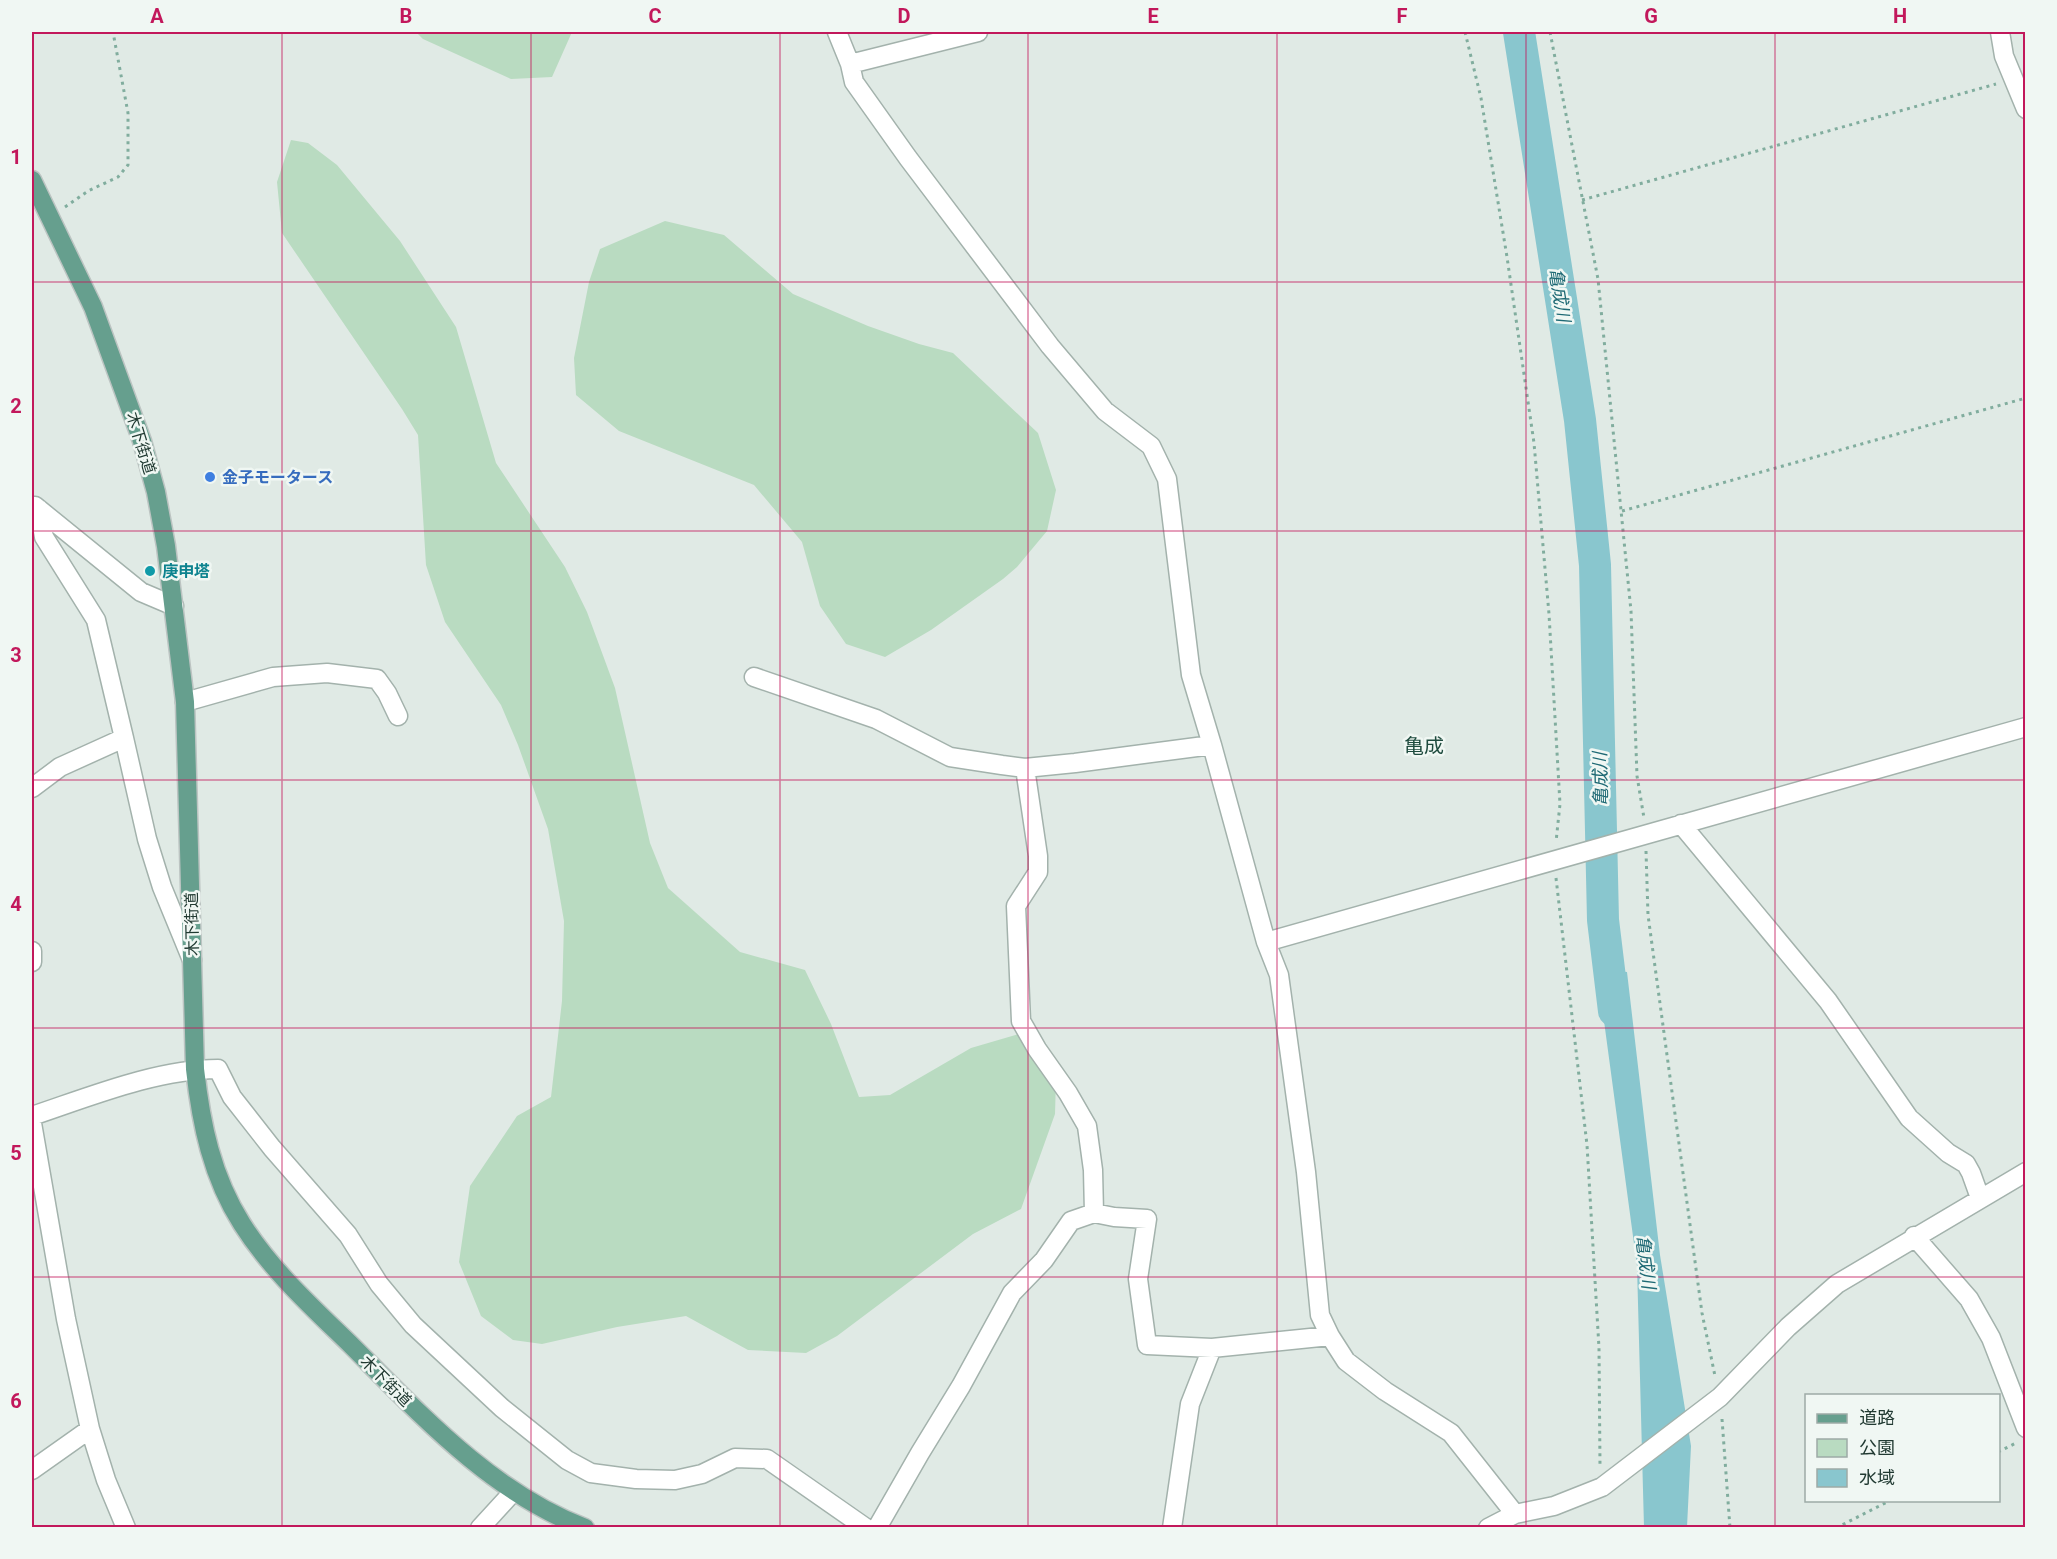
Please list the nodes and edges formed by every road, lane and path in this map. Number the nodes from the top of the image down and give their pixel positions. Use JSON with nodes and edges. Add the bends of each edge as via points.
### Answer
{"nodes":[{"id":1,"x":113,"y":32,"type":"edge"},
{"id":2,"x":837,"y":32,"type":"edge"},
{"id":3,"x":978,"y":32,"type":"edge"},
{"id":4,"x":1465,"y":32,"type":"edge"},
{"id":5,"x":1550,"y":32,"type":"edge"},
{"id":6,"x":2000,"y":32,"type":"edge"},
{"id":7,"x":850,"y":64,"type":"junction"},
{"id":8,"x":2013,"y":80,"type":"junction"},
{"id":9,"x":2025,"y":109,"type":"edge"},
{"id":10,"x":32,"y":180,"type":"edge"},
{"id":11,"x":1582,"y":200,"type":"junction"},
{"id":12,"x":50,"y":217,"type":"junction"},
{"id":13,"x":2025,"y":398,"type":"edge"},
{"id":14,"x":35,"y":506,"type":"edge"},
{"id":15,"x":1622,"y":511,"type":"junction"},
{"id":16,"x":174,"y":606,"type":"junction"},
{"id":17,"x":754,"y":677,"type":"dead end"},
{"id":18,"x":185,"y":702,"type":"junction"},
{"id":19,"x":398,"y":717,"type":"dead end"},
{"id":20,"x":2025,"y":727,"type":"edge"},
{"id":21,"x":124,"y":738,"type":"junction"},
{"id":22,"x":1212,"y":745,"type":"junction"},
{"id":23,"x":1024,"y":768,"type":"junction"},
{"id":24,"x":32,"y":788,"type":"edge"},
{"id":25,"x":1682,"y":825,"type":"junction"},
{"id":26,"x":1646,"y":834,"type":"junction"},
{"id":27,"x":1554,"y":861,"type":"junction"},
{"id":28,"x":1266,"y":942,"type":"junction"},
{"id":29,"x":32,"y":951,"type":"edge"},
{"id":30,"x":32,"y":962,"type":"edge"},
{"id":31,"x":193,"y":963,"type":"junction"},
{"id":32,"x":195,"y":1069,"type":"junction"},
{"id":33,"x":32,"y":1116,"type":"edge"},
{"id":34,"x":32,"y":1123,"type":"edge"},
{"id":35,"x":2025,"y":1172,"type":"edge"},
{"id":36,"x":1980,"y":1198,"type":"junction"},
{"id":37,"x":1094,"y":1213,"type":"junction"},
{"id":38,"x":1914,"y":1236,"type":"junction"},
{"id":39,"x":1330,"y":1336,"type":"junction"},
{"id":40,"x":1212,"y":1348,"type":"junction"},
{"id":41,"x":1719,"y":1397,"type":"junction"},
{"id":42,"x":2025,"y":1428,"type":"edge"},
{"id":43,"x":90,"y":1429,"type":"junction"},
{"id":44,"x":2025,"y":1439,"type":"edge"},
{"id":45,"x":2000,"y":1451,"type":"edge"},
{"id":46,"x":32,"y":1470,"type":"edge"},
{"id":47,"x":1609,"y":1481,"type":"junction"},
{"id":48,"x":513,"y":1492,"type":"junction"},
{"id":49,"x":1887,"y":1502,"type":"edge"},
{"id":50,"x":1515,"y":1514,"type":"junction"},
{"id":51,"x":126,"y":1527,"type":"edge"},
{"id":52,"x":480,"y":1527,"type":"edge"},
{"id":53,"x":585,"y":1527,"type":"edge"},
{"id":54,"x":866,"y":1527,"type":"edge"},
{"id":55,"x":878,"y":1527,"type":"edge"},
{"id":56,"x":1172,"y":1527,"type":"edge"},
{"id":57,"x":1488,"y":1527,"type":"edge"},
{"id":58,"x":1730,"y":1527,"type":"edge"},
{"id":59,"x":1836,"y":1527,"type":"edge"}],
"edges":[{"from":1,"to":12,"type":"path","via":[[128,113],[128,165],[118,177],[88,191]]},
{"from":2,"to":7,"type":"street"},
{"from":3,"to":7,"type":"street"},
{"from":4,"to":27,"type":"path","via":[[1483,110],[1534,443],[1550,614],[1560,804]]},
{"from":5,"to":11,"type":"path"},
{"from":6,"to":8,"type":"street"},
{"from":7,"to":22,"type":"street","via":[[854,82],[1050,346],[1104,411],[1151,446],[1167,479],[1191,675]]},
{"from":8,"to":9,"type":"street"},
{"from":8,"to":11,"type":"path"},
{"from":10,"to":12,"type":"main road","name":"木下街道"},
{"from":11,"to":15,"type":"path","via":[[1598,279]]},
{"from":12,"to":16,"type":"main road","name":"木下街道","via":[[93,307],[142,441],[156,492]]},
{"from":13,"to":15,"type":"path"},
{"from":14,"to":16,"type":"street","via":[[141,592]]},
{"from":14,"to":21,"type":"street","via":[[44,537],[96,620]]},
{"from":15,"to":26,"type":"path","via":[[1631,611],[1637,776]]},
{"from":16,"to":18,"type":"main road","name":"木下街道"},
{"from":17,"to":23,"type":"street","via":[[876,719],[950,757]]},
{"from":18,"to":19,"type":"street","via":[[273,677],[327,673],[377,679]]},
{"from":18,"to":31,"type":"main road","name":"木下街道"},
{"from":20,"to":25,"type":"street"},
{"from":21,"to":24,"type":"street","via":[[60,767]]},
{"from":21,"to":31,"type":"street","via":[[147,839]]},
{"from":22,"to":23,"type":"street"},
{"from":22,"to":28,"type":"street"},
{"from":23,"to":37,"type":"street","via":[[1038,872],[1016,906],[1022,1021],[1087,1126],[1094,1170]]},
{"from":25,"to":26,"type":"street"},
{"from":25,"to":36,"type":"street","via":[[1828,1001],[1909,1118],[1947,1153],[1966,1164]]},
{"from":26,"to":27,"type":"street"},
{"from":26,"to":41,"type":"path","via":[[1647,915],[1702,1313]]},
{"from":27,"to":28,"type":"street"},
{"from":27,"to":47,"type":"path","via":[[1587,1145],[1599,1348],[1599,1441]]},
{"from":28,"to":39,"type":"street","via":[[1278,975],[1306,1172],[1320,1315]]},
{"from":29,"to":30,"type":"street"},
{"from":31,"to":32,"type":"main road","name":"木下街道"},
{"from":32,"to":33,"type":"street","via":[[119,1087]]},
{"from":32,"to":48,"type":"main road","name":"木下街道","via":[[200,1116],[216,1170],[241,1223],[292,1287],[410,1404]]},
{"from":32,"to":54,"type":"street","via":[[218,1069],[232,1097],[348,1235],[379,1284],[413,1325],[502,1408],[567,1460],[591,1473],[675,1480],[735,1458],[767,1459]]},
{"from":34,"to":43,"type":"street","via":[[66,1319]]},
{"from":35,"to":36,"type":"street"},
{"from":36,"to":38,"type":"street"},
{"from":37,"to":40,"type":"street","via":[[1147,1219],[1138,1279],[1147,1345]]},
{"from":37,"to":55,"type":"street","via":[[1071,1221],[1044,1260],[1012,1293]]},
{"from":38,"to":41,"type":"street","via":[[1837,1284]]},
{"from":38,"to":42,"type":"street","via":[[1969,1299],[1991,1338]]},
{"from":39,"to":40,"type":"street"},
{"from":39,"to":50,"type":"street","via":[[1346,1361],[1384,1391],[1451,1433]]},
{"from":40,"to":56,"type":"street","via":[[1190,1404]]},
{"from":41,"to":47,"type":"street"},
{"from":41,"to":58,"type":"path"},
{"from":43,"to":46,"type":"street"},
{"from":43,"to":51,"type":"street"},
{"from":44,"to":45,"type":"path"},
{"from":47,"to":50,"type":"street","via":[[1554,1506]]},
{"from":48,"to":52,"type":"street"},
{"from":48,"to":53,"type":"main road","name":"木下街道","via":[[557,1517]]},
{"from":49,"to":59,"type":"path"},
{"from":50,"to":57,"type":"street"}]}
